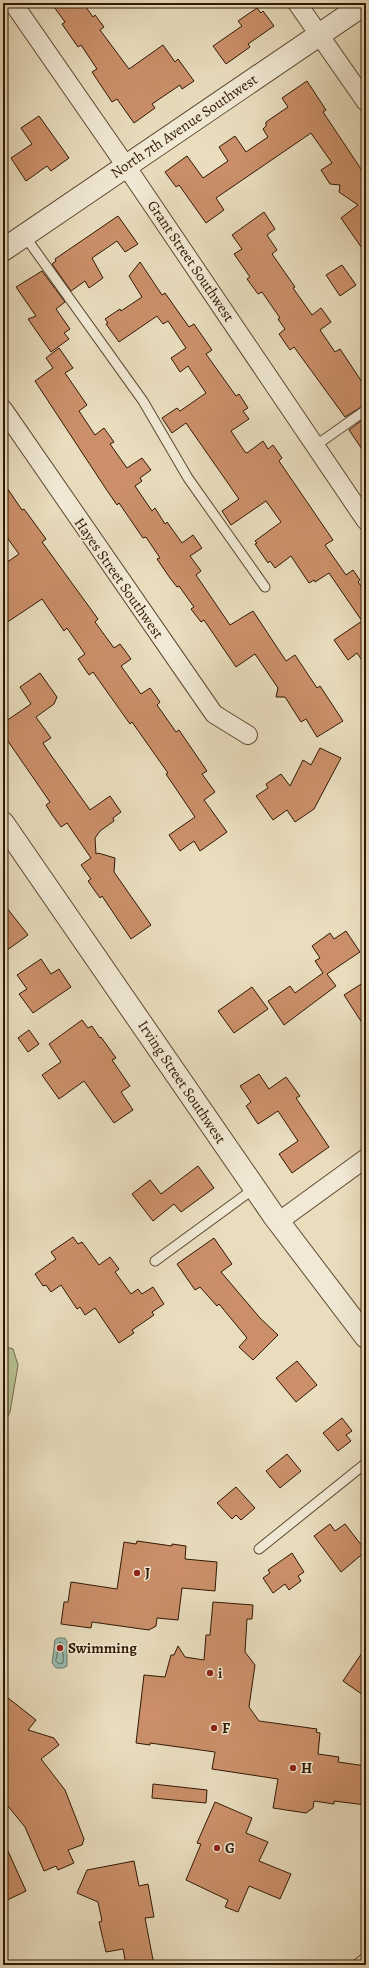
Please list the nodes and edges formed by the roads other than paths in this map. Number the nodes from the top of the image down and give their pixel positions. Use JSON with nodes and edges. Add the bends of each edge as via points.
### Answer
{"nodes":[{"id":1,"x":13,"y":3,"type":"edge"},
{"id":2,"x":298,"y":3,"type":"edge"},
{"id":3,"x":366,"y":3,"type":"edge"},
{"id":4,"x":320,"y":36,"type":"junction"},
{"id":5,"x":366,"y":102,"type":"edge"},
{"id":6,"x":126,"y":166,"type":"junction"},
{"id":7,"x":24,"y":235,"type":"junction"},
{"id":8,"x":3,"y":250,"type":"edge"},
{"id":9,"x":3,"y":409,"type":"edge"},
{"id":10,"x":366,"y":410,"type":"edge"},
{"id":11,"x":315,"y":446,"type":"junction"},
{"id":12,"x":366,"y":521,"type":"edge"},
{"id":13,"x":265,"y":587,"type":"dead end"},
{"id":14,"x":248,"y":735,"type":"dead end"},
{"id":15,"x":3,"y":823,"type":"edge"},
{"id":16,"x":366,"y":1158,"type":"edge"},
{"id":17,"x":255,"y":1188,"type":"junction"},
{"id":18,"x":278,"y":1222,"type":"junction"},
{"id":19,"x":155,"y":1261,"type":"dead end"},
{"id":20,"x":363,"y":1326,"type":"edge"},
{"id":21,"x":366,"y":1463,"type":"edge"},
{"id":22,"x":259,"y":1549,"type":"dead end"},
{"id":23,"x":366,"y":1957,"type":"edge"},
{"id":24,"x":356,"y":1965,"type":"edge"}],
"edges":[{"from":1,"to":6,"type":"street","name":"Grant Street Southwest"},
{"from":2,"to":4,"type":"street"},
{"from":3,"to":4,"type":"street","name":"North 7th Avenue Southwest"},
{"from":4,"to":5,"type":"street"},
{"from":4,"to":6,"type":"street","name":"North 7th Avenue Southwest"},
{"from":6,"to":7,"type":"street","name":"North 7th Avenue Southwest"},
{"from":6,"to":11,"type":"street","name":"Grant Street Southwest"},
{"from":7,"to":8,"type":"street","name":"North 7th Avenue Southwest"},
{"from":7,"to":13,"type":"lane","via":[[143,401],[188,478]]},
{"from":9,"to":14,"type":"street","name":"Hayes Street Southwest","via":[[214,714]]},
{"from":10,"to":11,"type":"lane"},
{"from":11,"to":12,"type":"street","name":"Grant Street Southwest"},
{"from":15,"to":17,"type":"street","name":"Irving Street Southwest"},
{"from":16,"to":18,"type":"street"},
{"from":17,"to":18,"type":"street","name":"Irving Street Southwest"},
{"from":17,"to":19,"type":"lane"},
{"from":18,"to":20,"type":"street","name":"Irving Street Southwest"},
{"from":21,"to":22,"type":"lane"},
{"from":23,"to":24,"type":"lane"}]}
